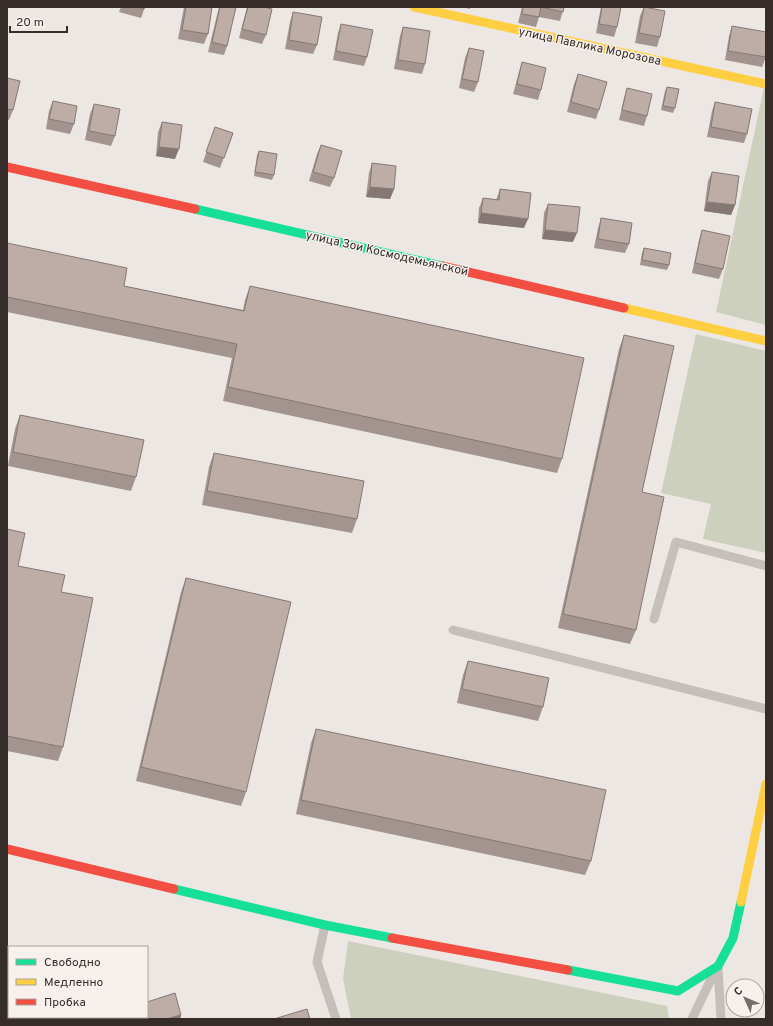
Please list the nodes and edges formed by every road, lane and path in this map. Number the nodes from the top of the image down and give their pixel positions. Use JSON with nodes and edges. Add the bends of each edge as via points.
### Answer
{"nodes":[{"id":1,"x":414,"y":7,"type":"edge"},
{"id":2,"x":766,"y":84,"type":"edge"},
{"id":3,"x":7,"y":167,"type":"edge"},
{"id":4,"x":766,"y":341,"type":"edge"},
{"id":5,"x":766,"y":566,"type":"edge"},
{"id":6,"x":654,"y":619,"type":"dead end"},
{"id":7,"x":453,"y":630,"type":"dead end"},
{"id":8,"x":766,"y":709,"type":"edge"},
{"id":9,"x":766,"y":784,"type":"edge"},
{"id":10,"x":7,"y":849,"type":"edge"},
{"id":11,"x":325,"y":925,"type":"junction"},
{"id":12,"x":718,"y":966,"type":"junction"},
{"id":13,"x":336,"y":1019,"type":"edge"},
{"id":14,"x":692,"y":1019,"type":"edge"},
{"id":15,"x":721,"y":1019,"type":"edge"}],
"edges":[{"from":1,"to":2,"type":"street","name":"улица Павлика Морозова"},
{"from":3,"to":4,"type":"street","name":"улица Зои Космодемьянской"},
{"from":5,"to":6,"type":"lane","via":[[676,542]]},
{"from":7,"to":8,"type":"lane"},
{"from":9,"to":12,"type":"street","via":[[733,938]]},
{"from":10,"to":11,"type":"street"},
{"from":11,"to":12,"type":"street","via":[[678,991]]},
{"from":11,"to":13,"type":"lane","via":[[317,962]]},
{"from":12,"to":14,"type":"lane"},
{"from":12,"to":15,"type":"lane"}]}
